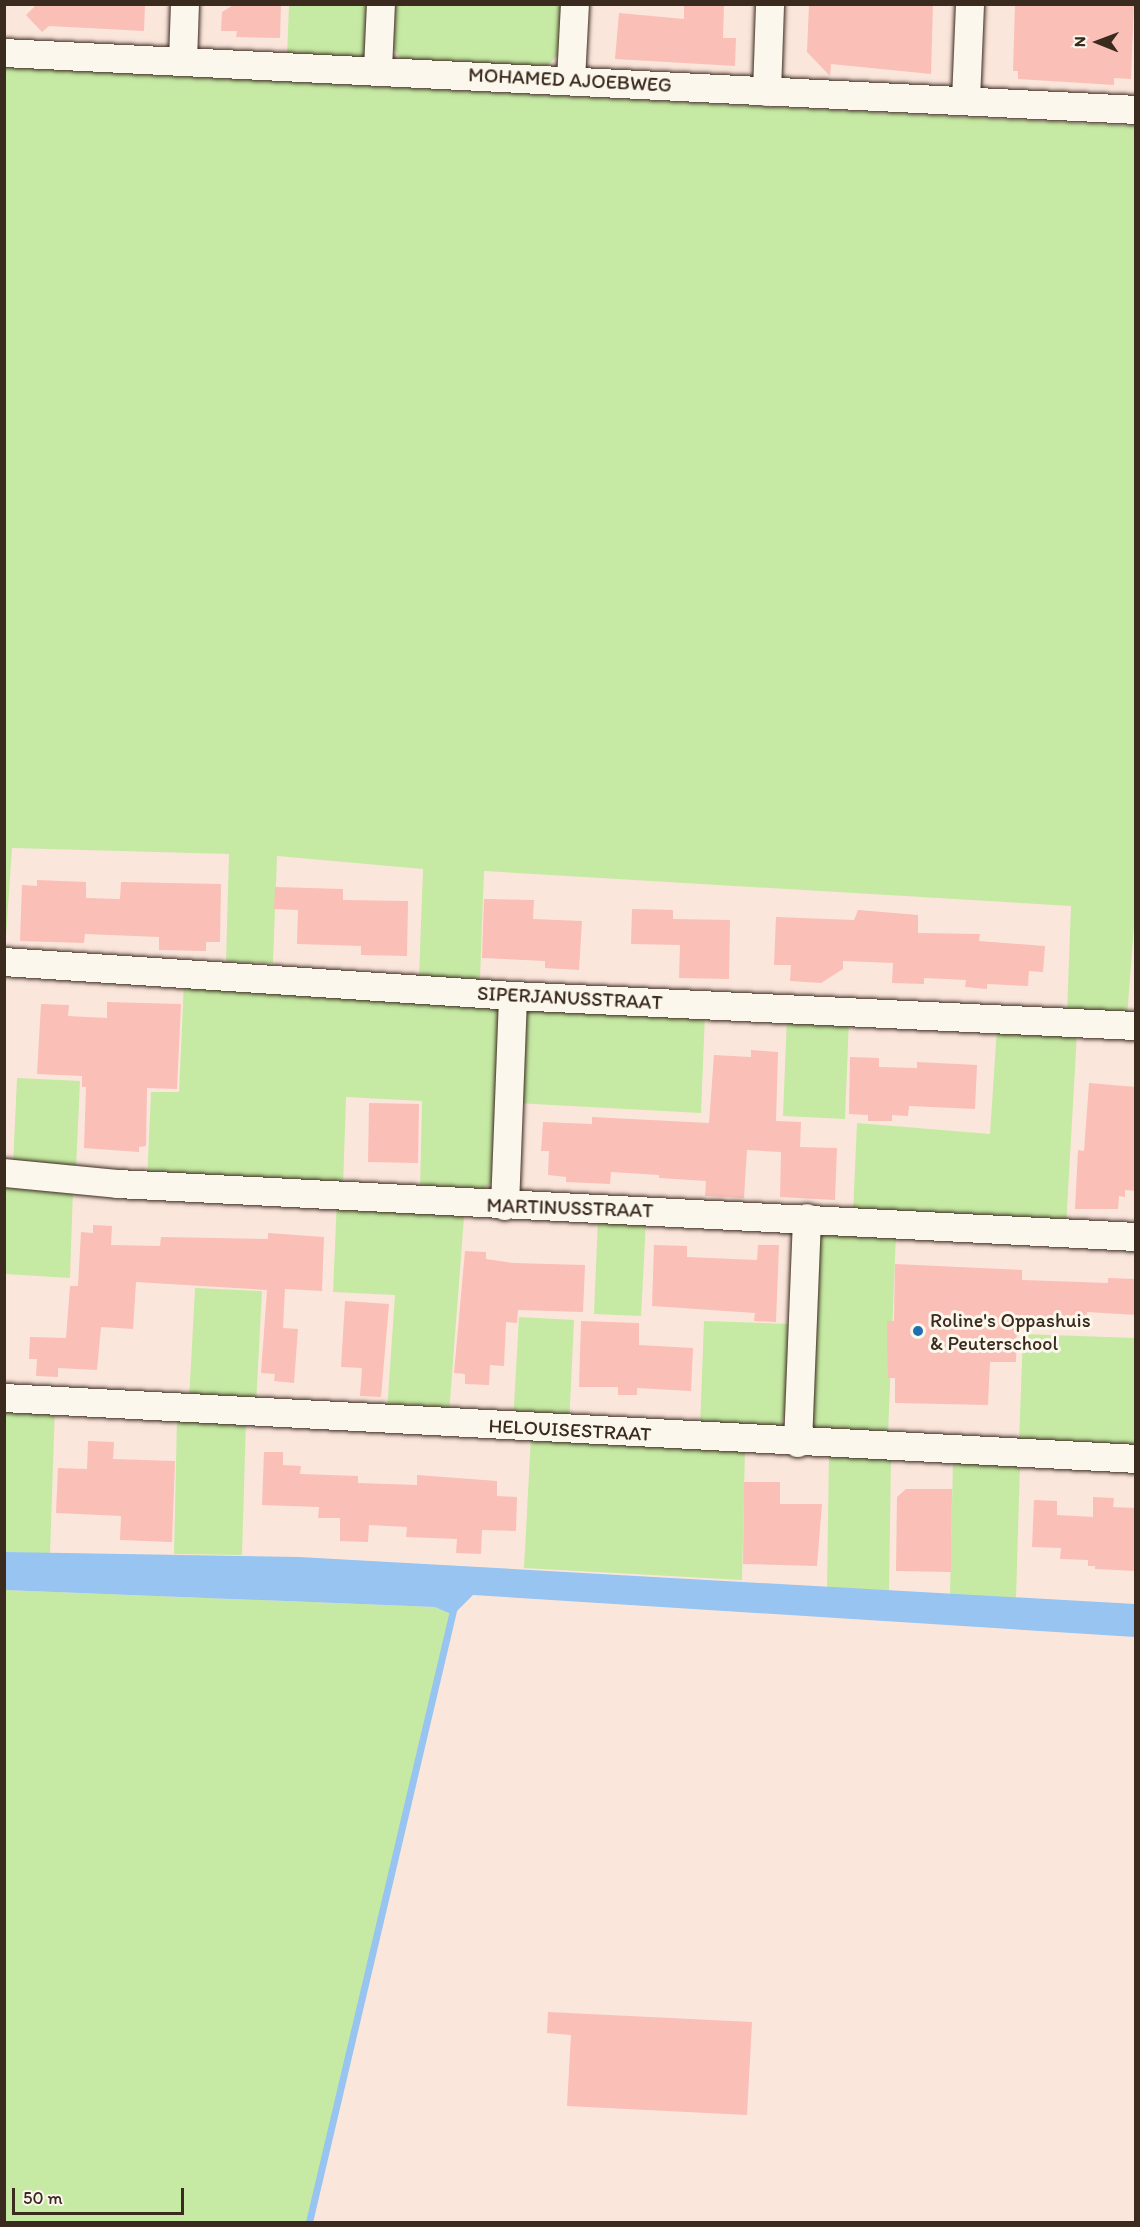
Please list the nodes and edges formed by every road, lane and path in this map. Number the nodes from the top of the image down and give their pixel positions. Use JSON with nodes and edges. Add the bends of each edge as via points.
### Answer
{"nodes":[{"id":1,"x":185,"y":4,"type":"edge"},
{"id":2,"x":381,"y":4,"type":"edge"},
{"id":3,"x":575,"y":4,"type":"edge"},
{"id":4,"x":770,"y":4,"type":"edge"},
{"id":5,"x":970,"y":4,"type":"edge"},
{"id":6,"x":4,"y":53,"type":"edge"},
{"id":7,"x":183,"y":61,"type":"junction"},
{"id":8,"x":378,"y":69,"type":"junction"},
{"id":9,"x":571,"y":80,"type":"junction"},
{"id":10,"x":767,"y":92,"type":"junction"},
{"id":11,"x":966,"y":100,"type":"junction"},
{"id":12,"x":1136,"y":110,"type":"edge"},
{"id":13,"x":4,"y":962,"type":"edge"},
{"id":14,"x":513,"y":996,"type":"junction"},
{"id":15,"x":1136,"y":1026,"type":"edge"},
{"id":16,"x":4,"y":1173,"type":"edge"},
{"id":17,"x":505,"y":1206,"type":"junction"},
{"id":18,"x":807,"y":1218,"type":"junction"},
{"id":19,"x":1136,"y":1238,"type":"edge"},
{"id":20,"x":4,"y":1398,"type":"edge"},
{"id":21,"x":798,"y":1443,"type":"junction"},
{"id":22,"x":1136,"y":1459,"type":"edge"}],
"edges":[{"from":1,"to":7,"type":"street"},
{"from":2,"to":8,"type":"street"},
{"from":3,"to":9,"type":"street"},
{"from":4,"to":10,"type":"street"},
{"from":5,"to":11,"type":"street"},
{"from":6,"to":7,"type":"street","name":"MOHAMED AJOEBWEG"},
{"from":7,"to":8,"type":"street","name":"MOHAMED AJOEBWEG"},
{"from":8,"to":9,"type":"street","name":"MOHAMED AJOEBWEG"},
{"from":9,"to":10,"type":"street","name":"MOHAMED AJOEBWEG"},
{"from":10,"to":11,"type":"street","name":"MOHAMED AJOEBWEG"},
{"from":11,"to":12,"type":"street","name":"MOHAMED AJOEBWEG"},
{"from":13,"to":14,"type":"street","name":"SIPERJANUSSTRAAT"},
{"from":14,"to":15,"type":"street","name":"SIPERJANUSSTRAAT"},
{"from":14,"to":17,"type":"street"},
{"from":16,"to":17,"type":"street","name":"MARTINUSSTRAAT","via":[[118,1184]]},
{"from":17,"to":18,"type":"street","name":"MARTINUSSTRAAT"},
{"from":18,"to":19,"type":"street","name":"MARTINUSSTRAAT"},
{"from":18,"to":21,"type":"street"},
{"from":20,"to":21,"type":"street","name":"HELOUISESTRAAT"},
{"from":21,"to":22,"type":"street","name":"HELOUISESTRAAT"}]}
